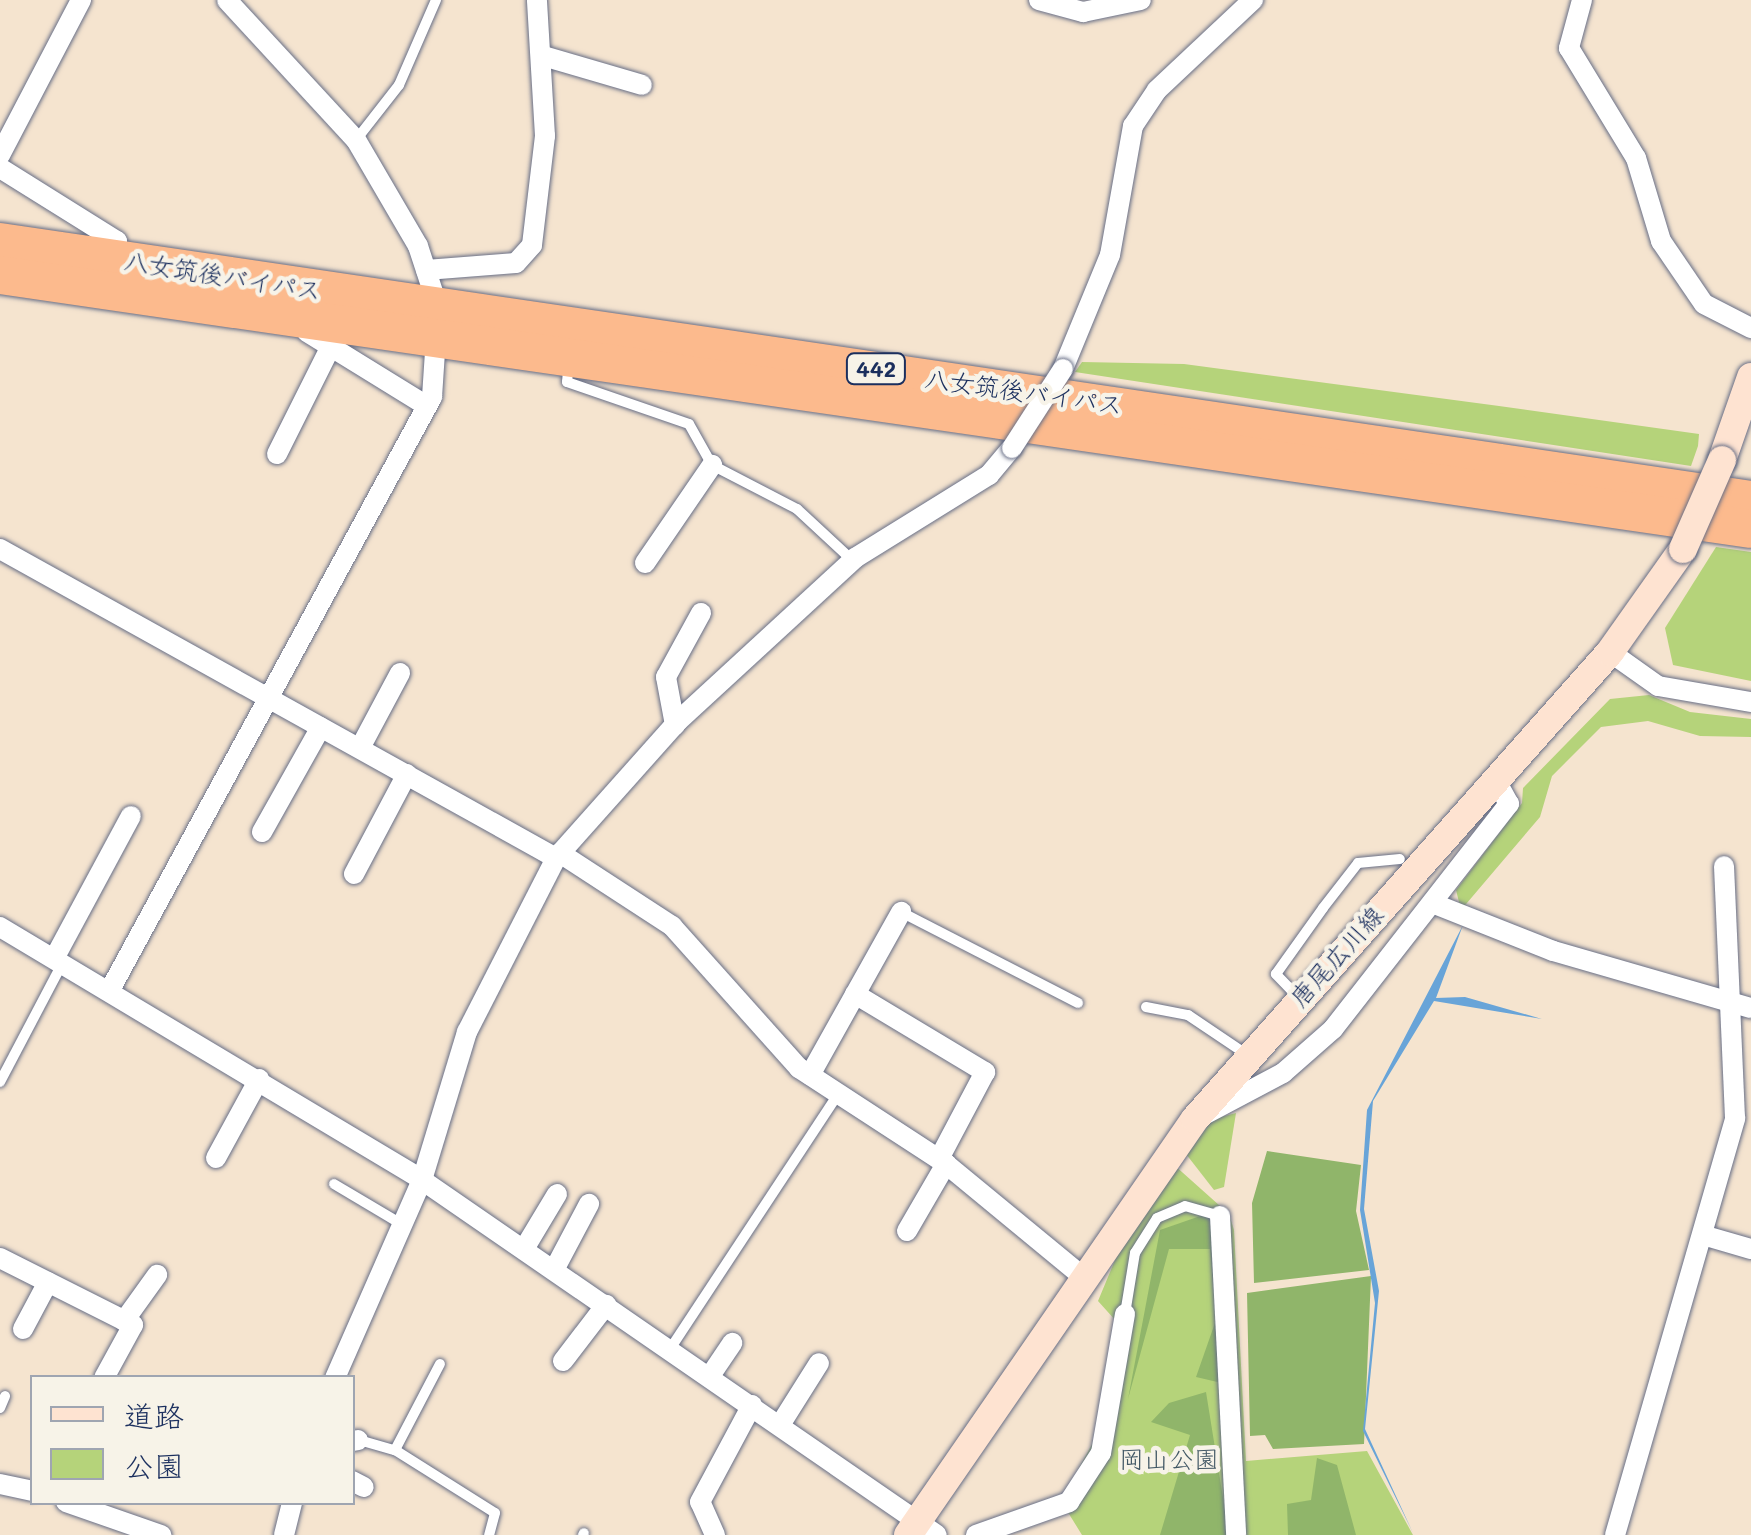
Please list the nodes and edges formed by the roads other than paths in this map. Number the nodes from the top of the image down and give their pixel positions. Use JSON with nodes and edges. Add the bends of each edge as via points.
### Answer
{"nodes":[{"id":1,"x":81,"y":0,"type":"edge"},
{"id":2,"x":228,"y":0,"type":"edge"},
{"id":3,"x":436,"y":0,"type":"edge"},
{"id":4,"x":536,"y":0,"type":"edge"},
{"id":5,"x":1040,"y":0,"type":"edge"},
{"id":6,"x":1141,"y":0,"type":"edge"},
{"id":7,"x":1253,"y":0,"type":"edge"},
{"id":8,"x":1582,"y":0,"type":"edge"},
{"id":9,"x":543,"y":56,"type":"junction"},
{"id":10,"x":642,"y":85,"type":"dead end"},
{"id":11,"x":356,"y":140,"type":"junction"},
{"id":12,"x":0,"y":155,"type":"edge"},
{"id":13,"x":0,"y":168,"type":"edge"},
{"id":14,"x":0,"y":242,"type":"edge"},
{"id":15,"x":116,"y":259,"type":"junction"},
{"id":16,"x":426,"y":270,"type":"junction"},
{"id":17,"x":0,"y":275,"type":"edge"},
{"id":18,"x":437,"y":323,"type":"junction"},
{"id":19,"x":1751,"y":328,"type":"edge"},
{"id":20,"x":307,"y":332,"type":"dead end"},
{"id":21,"x":329,"y":350,"type":"junction"},
{"id":22,"x":568,"y":371,"type":"dead end"},
{"id":23,"x":1751,"y":377,"type":"edge"},
{"id":24,"x":427,"y":406,"type":"junction"},
{"id":25,"x":1744,"y":416,"type":"edge"},
{"id":26,"x":276,"y":454,"type":"dead end"},
{"id":27,"x":712,"y":465,"type":"junction"},
{"id":28,"x":1751,"y":500,"type":"edge"},
{"id":29,"x":1751,"y":529,"type":"edge"},
{"id":30,"x":0,"y":549,"type":"edge"},
{"id":31,"x":852,"y":560,"type":"junction"},
{"id":32,"x":644,"y":563,"type":"dead end"},
{"id":33,"x":700,"y":614,"type":"dead end"},
{"id":34,"x":1610,"y":652,"type":"junction"},
{"id":35,"x":400,"y":673,"type":"dead end"},
{"id":36,"x":268,"y":696,"type":"junction"},
{"id":37,"x":1751,"y":702,"type":"edge"},
{"id":38,"x":675,"y":725,"type":"junction"},
{"id":39,"x":321,"y":726,"type":"junction"},
{"id":40,"x":360,"y":748,"type":"junction"},
{"id":41,"x":407,"y":774,"type":"junction"},
{"id":42,"x":1495,"y":779,"type":"junction"},
{"id":43,"x":131,"y":816,"type":"dead end"},
{"id":44,"x":262,"y":832,"type":"dead end"},
{"id":45,"x":558,"y":855,"type":"junction"},
{"id":46,"x":1400,"y":860,"type":"dead end"},
{"id":47,"x":1724,"y":866,"type":"dead end"},
{"id":48,"x":354,"y":874,"type":"dead end"},
{"id":49,"x":1432,"y":903,"type":"junction"},
{"id":50,"x":901,"y":912,"type":"joint"},
{"id":51,"x":0,"y":926,"type":"edge"},
{"id":52,"x":59,"y":959,"type":"junction"},
{"id":53,"x":111,"y":988,"type":"junction"},
{"id":54,"x":855,"y":994,"type":"junction"},
{"id":55,"x":1299,"y":997,"type":"junction"},
{"id":56,"x":1078,"y":1003,"type":"dead end"},
{"id":57,"x":1742,"y":1004,"type":"edge"},
{"id":58,"x":1146,"y":1007,"type":"dead end"},
{"id":59,"x":1248,"y":1055,"type":"junction"},
{"id":60,"x":810,"y":1075,"type":"junction"},
{"id":61,"x":259,"y":1079,"type":"junction"},
{"id":62,"x":0,"y":1082,"type":"edge"},
{"id":63,"x":838,"y":1094,"type":"junction"},
{"id":64,"x":1195,"y":1119,"type":"junction"},
{"id":65,"x":216,"y":1158,"type":"dead end"},
{"id":66,"x":942,"y":1162,"type":"junction"},
{"id":67,"x":422,"y":1180,"type":"junction"},
{"id":68,"x":334,"y":1184,"type":"dead end"},
{"id":69,"x":557,"y":1194,"type":"dead end"},
{"id":70,"x":589,"y":1204,"type":"dead end"},
{"id":71,"x":1220,"y":1216,"type":"joint"},
{"id":72,"x":398,"y":1222,"type":"junction"},
{"id":73,"x":907,"y":1231,"type":"dead end"},
{"id":74,"x":1706,"y":1236,"type":"junction"},
{"id":75,"x":524,"y":1249,"type":"junction"},
{"id":76,"x":1751,"y":1249,"type":"edge"},
{"id":77,"x":0,"y":1258,"type":"edge"},
{"id":78,"x":554,"y":1270,"type":"junction"},
{"id":79,"x":157,"y":1274,"type":"dead end"},
{"id":80,"x":1082,"y":1276,"type":"junction"},
{"id":81,"x":48,"y":1282,"type":"junction"},
{"id":82,"x":606,"y":1305,"type":"junction"},
{"id":83,"x":1126,"y":1314,"type":"joint"},
{"id":84,"x":124,"y":1321,"type":"junction"},
{"id":85,"x":23,"y":1329,"type":"dead end"},
{"id":86,"x":732,"y":1344,"type":"dead end"},
{"id":87,"x":670,"y":1349,"type":"junction"},
{"id":88,"x":563,"y":1361,"type":"dead end"},
{"id":89,"x":818,"y":1363,"type":"dead end"},
{"id":90,"x":440,"y":1364,"type":"dead end"},
{"id":91,"x":106,"y":1375,"type":"edge"},
{"id":92,"x":336,"y":1375,"type":"edge"},
{"id":93,"x":710,"y":1376,"type":"junction"},
{"id":94,"x":5,"y":1396,"type":"dead end"},
{"id":95,"x":752,"y":1405,"type":"junction"},
{"id":96,"x":0,"y":1408,"type":"edge"},
{"id":97,"x":780,"y":1425,"type":"junction"},
{"id":98,"x":355,"y":1440,"type":"edge"},
{"id":99,"x":395,"y":1450,"type":"junction"},
{"id":100,"x":0,"y":1484,"type":"edge"},
{"id":101,"x":30,"y":1491,"type":"edge"},
{"id":102,"x":679,"y":1496,"type":"dead end"},
{"id":103,"x":702,"y":1496,"type":"junction"},
{"id":104,"x":75,"y":1505,"type":"edge"},
{"id":105,"x":291,"y":1505,"type":"edge"},
{"id":106,"x":921,"y":1530,"type":"edge"},
{"id":107,"x":161,"y":1535,"type":"edge"},
{"id":108,"x":284,"y":1535,"type":"edge"},
{"id":109,"x":489,"y":1535,"type":"edge"},
{"id":110,"x":715,"y":1535,"type":"edge"},
{"id":111,"x":976,"y":1535,"type":"edge"},
{"id":112,"x":1236,"y":1535,"type":"edge"},
{"id":113,"x":1614,"y":1535,"type":"edge"}],
"edges":[{"from":1,"to":12,"type":"street"},
{"from":2,"to":11,"type":"street"},
{"from":3,"to":11,"type":"lane","via":[[399,85]]},
{"from":4,"to":9,"type":"street"},
{"from":5,"to":6,"type":"street","via":[[1083,12]]},
{"from":7,"to":31,"type":"street","bridge":true,"via":[[1157,90],[1133,126],[1110,256],[1064,368],[1012,448],[988,474],[957,486]]},
{"from":8,"to":19,"type":"street","via":[[1569,48],[1636,158],[1661,241],[1704,304]]},
{"from":9,"to":10,"type":"street"},
{"from":9,"to":16,"type":"street","via":[[532,246],[516,264]]},
{"from":11,"to":16,"type":"street"},
{"from":13,"to":15,"type":"street","via":[[117,241]]},
{"from":14,"to":15,"type":"highway","name":"八女筑後バイパス","number":"442"},
{"from":15,"to":18,"type":"highway","name":"八女筑後バイパス","number":"442"},
{"from":16,"to":18,"type":"street"},
{"from":17,"to":18,"type":"highway","name":"八女筑後バイパス","number":"442"},
{"from":18,"to":24,"type":"street"},
{"from":18,"to":28,"type":"highway","name":"八女筑後バイパス","number":"442"},
{"from":18,"to":29,"type":"highway","name":"八女筑後バイパス","number":"442"},
{"from":20,"to":21,"type":"street"},
{"from":21,"to":24,"type":"street"},
{"from":21,"to":26,"type":"street"},
{"from":22,"to":27,"type":"lane","via":[[567,382],[688,424]]},
{"from":23,"to":25,"type":"main road","name":"唐尾広川線"},
{"from":24,"to":36,"type":"street"},
{"from":25,"to":34,"type":"main road","name":"唐尾広川線","bridge":true,"via":[[1684,549]]},
{"from":27,"to":31,"type":"lane","via":[[797,509]]},
{"from":27,"to":32,"type":"street"},
{"from":30,"to":36,"type":"street"},
{"from":31,"to":38,"type":"street"},
{"from":33,"to":38,"type":"street","via":[[666,677]]},
{"from":34,"to":37,"type":"street","via":[[1658,686]]},
{"from":34,"to":42,"type":"main road","name":"唐尾広川線"},
{"from":35,"to":40,"type":"street"},
{"from":36,"to":39,"type":"street"},
{"from":36,"to":53,"type":"street"},
{"from":38,"to":45,"type":"street"},
{"from":39,"to":40,"type":"street"},
{"from":39,"to":44,"type":"street"},
{"from":40,"to":41,"type":"street"},
{"from":41,"to":45,"type":"street"},
{"from":41,"to":48,"type":"street"},
{"from":42,"to":49,"type":"street","via":[[1509,804]]},
{"from":42,"to":55,"type":"main road","name":"唐尾広川線"},
{"from":43,"to":52,"type":"street"},
{"from":45,"to":60,"type":"street","via":[[672,926]]},
{"from":45,"to":67,"type":"street","via":[[467,1032]]},
{"from":46,"to":55,"type":"lane","via":[[1358,863],[1323,908],[1276,974]]},
{"from":47,"to":57,"type":"street"},
{"from":49,"to":57,"type":"street","via":[[1553,951]]},
{"from":49,"to":64,"type":"street","via":[[1333,1030],[1284,1073]]},
{"from":50,"to":54,"type":"street"},
{"from":50,"to":56,"type":"lane"},
{"from":51,"to":52,"type":"street"},
{"from":52,"to":53,"type":"street"},
{"from":52,"to":62,"type":"lane"},
{"from":53,"to":61,"type":"street"},
{"from":54,"to":60,"type":"street"},
{"from":54,"to":66,"type":"street","via":[[986,1072]]},
{"from":55,"to":59,"type":"main road","name":"唐尾広川線"},
{"from":57,"to":74,"type":"street","via":[[1735,1118]]},
{"from":58,"to":59,"type":"lane","via":[[1188,1016]]},
{"from":59,"to":64,"type":"main road","name":"唐尾広川線"},
{"from":60,"to":63,"type":"street"},
{"from":61,"to":65,"type":"street"},
{"from":61,"to":67,"type":"street"},
{"from":63,"to":66,"type":"street"},
{"from":63,"to":87,"type":"lane"},
{"from":64,"to":80,"type":"main road","name":"唐尾広川線"},
{"from":66,"to":73,"type":"street"},
{"from":66,"to":80,"type":"street"},
{"from":67,"to":72,"type":"street"},
{"from":67,"to":75,"type":"street"},
{"from":68,"to":72,"type":"lane"},
{"from":69,"to":75,"type":"street"},
{"from":70,"to":78,"type":"street"},
{"from":71,"to":83,"type":"lane","via":[[1185,1206],[1158,1218],[1135,1253]]},
{"from":71,"to":112,"type":"street"},
{"from":72,"to":92,"type":"street"},
{"from":74,"to":76,"type":"street"},
{"from":74,"to":113,"type":"street","via":[[1628,1469]]},
{"from":75,"to":78,"type":"street"},
{"from":77,"to":81,"type":"street"},
{"from":78,"to":82,"type":"street"},
{"from":79,"to":84,"type":"street"},
{"from":80,"to":106,"type":"main road","name":"唐尾広川線"},
{"from":81,"to":84,"type":"street"},
{"from":81,"to":85,"type":"street"},
{"from":82,"to":87,"type":"street"},
{"from":82,"to":88,"type":"street"},
{"from":83,"to":111,"type":"street","via":[[1101,1453],[1069,1502]]},
{"from":84,"to":91,"type":"street","via":[[133,1325]]},
{"from":86,"to":93,"type":"street"},
{"from":87,"to":93,"type":"street"},
{"from":89,"to":97,"type":"street"},
{"from":90,"to":99,"type":"lane"},
{"from":93,"to":95,"type":"street"},
{"from":94,"to":96,"type":"lane"},
{"from":95,"to":97,"type":"street"},
{"from":95,"to":103,"type":"street"},
{"from":97,"to":106,"type":"street"},
{"from":98,"to":99,"type":"lane"},
{"from":99,"to":109,"type":"lane","via":[[496,1513]]},
{"from":100,"to":101,"type":"street"},
{"from":102,"to":103,"type":"street"},
{"from":103,"to":110,"type":"street"},
{"from":104,"to":107,"type":"street"},
{"from":105,"to":108,"type":"street"}]}
